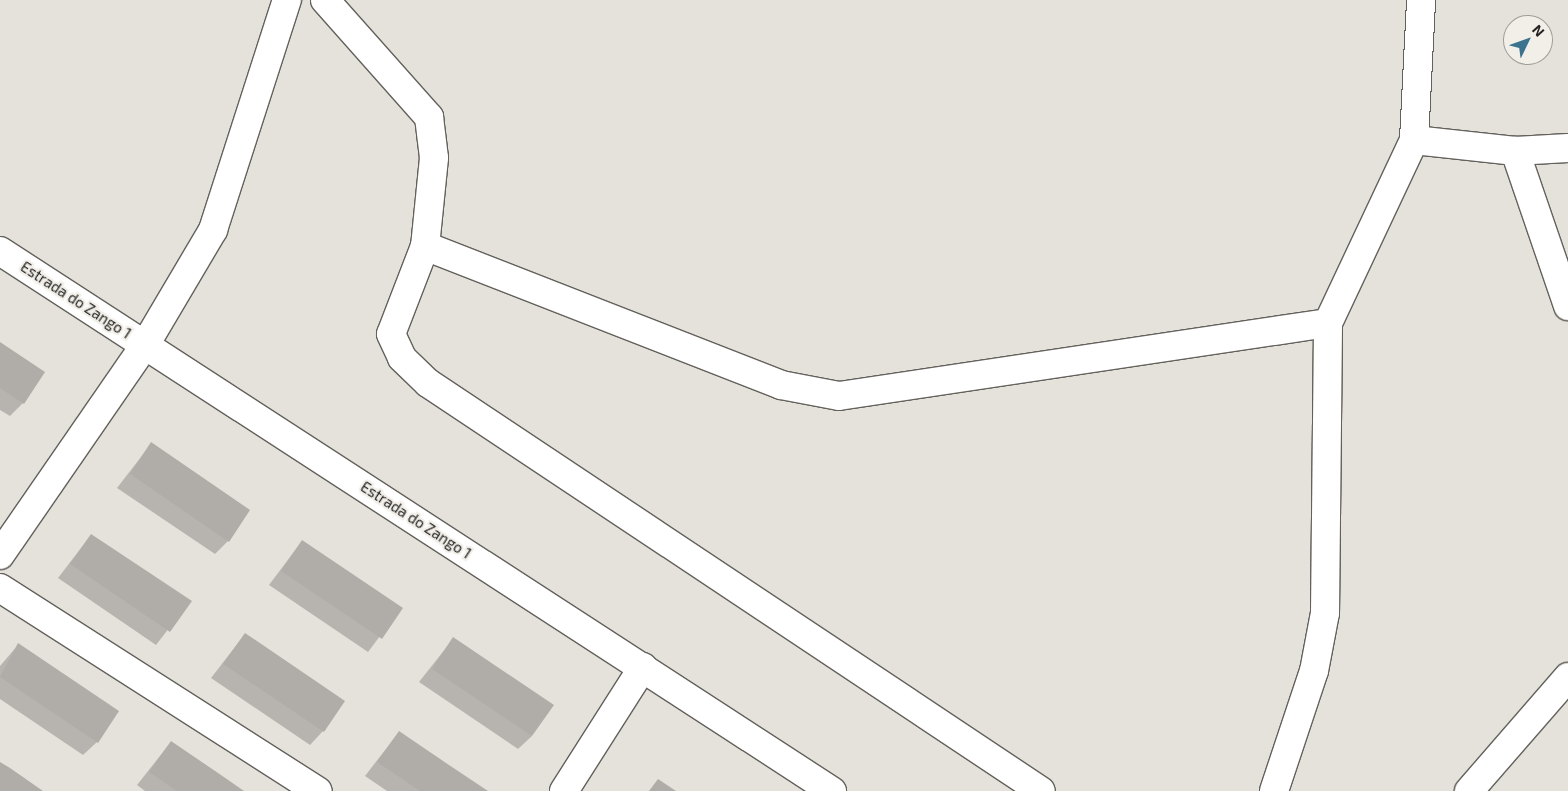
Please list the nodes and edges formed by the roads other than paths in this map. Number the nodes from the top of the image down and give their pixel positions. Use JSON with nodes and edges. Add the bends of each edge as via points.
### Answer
{"nodes":[{"id":1,"x":287,"y":0,"type":"edge"},
{"id":2,"x":325,"y":0,"type":"edge"},
{"id":3,"x":1421,"y":0,"type":"edge"},
{"id":4,"x":1414,"y":140,"type":"junction"},
{"id":5,"x":1568,"y":148,"type":"edge"},
{"id":6,"x":1515,"y":151,"type":"junction"},
{"id":7,"x":425,"y":246,"type":"junction"},
{"id":8,"x":0,"y":251,"type":"edge"},
{"id":9,"x":1568,"y":306,"type":"edge"},
{"id":10,"x":1328,"y":323,"type":"junction"},
{"id":11,"x":145,"y":345,"type":"junction"},
{"id":12,"x":0,"y":555,"type":"edge"},
{"id":13,"x":0,"y":588,"type":"edge"},
{"id":14,"x":643,"y":667,"type":"junction"},
{"id":15,"x":1568,"y":677,"type":"edge"},
{"id":16,"x":318,"y":791,"type":"edge"},
{"id":17,"x":564,"y":791,"type":"edge"},
{"id":18,"x":832,"y":791,"type":"edge"},
{"id":19,"x":1041,"y":791,"type":"edge"},
{"id":20,"x":1274,"y":791,"type":"edge"},
{"id":21,"x":1469,"y":791,"type":"edge"}],
"edges":[{"from":1,"to":11,"type":"street","via":[[214,230]]},
{"from":2,"to":7,"type":"street","via":[[429,117],[434,158]]},
{"from":3,"to":4,"type":"street"},
{"from":4,"to":6,"type":"street"},
{"from":4,"to":10,"type":"street"},
{"from":5,"to":6,"type":"street"},
{"from":6,"to":9,"type":"street"},
{"from":7,"to":10,"type":"street","via":[[781,385],[839,396]]},
{"from":7,"to":19,"type":"street","via":[[391,334],[402,358],[428,383]]},
{"from":8,"to":11,"type":"street","name":"Estrada do Zango 1"},
{"from":10,"to":20,"type":"street","via":[[1325,613],[1314,671]]},
{"from":11,"to":12,"type":"street"},
{"from":11,"to":14,"type":"street","name":"Estrada do Zango 1"},
{"from":13,"to":16,"type":"street"},
{"from":14,"to":17,"type":"street"},
{"from":14,"to":18,"type":"street","name":"Estrada do Zango 1"},
{"from":15,"to":21,"type":"street"}]}
